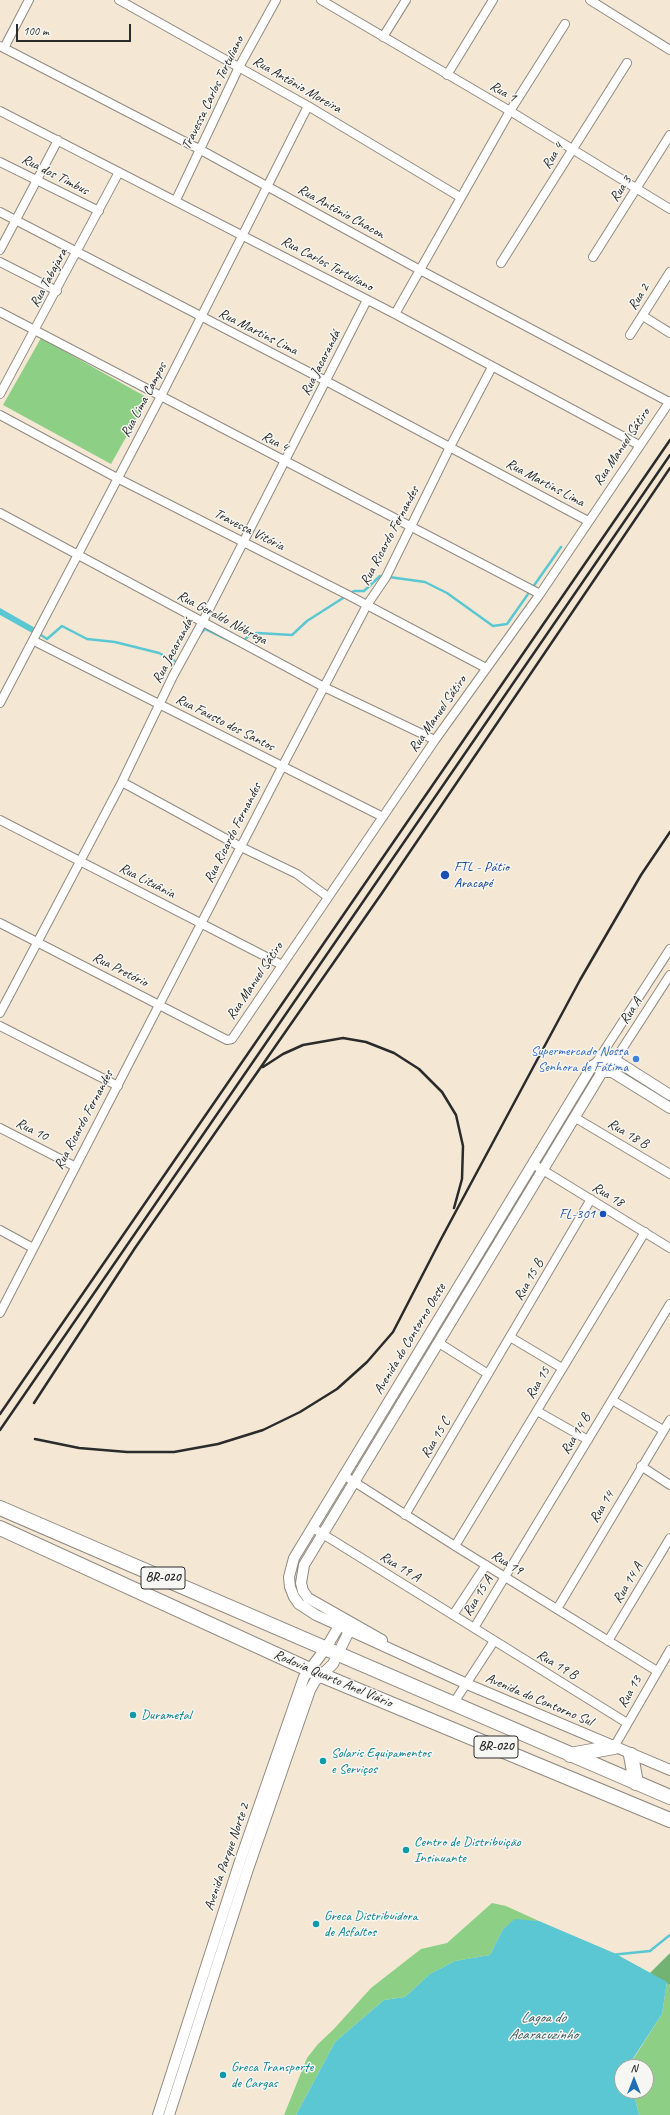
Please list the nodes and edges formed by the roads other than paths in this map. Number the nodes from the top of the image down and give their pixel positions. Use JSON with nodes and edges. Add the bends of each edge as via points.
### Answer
{"nodes":[{"id":1,"x":30,"y":0,"type":"edge"},
{"id":2,"x":119,"y":0,"type":"edge"},
{"id":3,"x":276,"y":0,"type":"edge"},
{"id":4,"x":321,"y":0,"type":"edge"},
{"id":5,"x":406,"y":0,"type":"edge"},
{"id":6,"x":493,"y":0,"type":"edge"},
{"id":7,"x":590,"y":0,"type":"edge"},
{"id":8,"x":565,"y":24,"type":"dead end"},
{"id":9,"x":383,"y":37,"type":"junction"},
{"id":10,"x":2,"y":47,"type":"edge"},
{"id":11,"x":670,"y":50,"type":"edge"},
{"id":12,"x":626,"y":63,"type":"dead end"},
{"id":13,"x":239,"y":67,"type":"junction"},
{"id":14,"x":447,"y":75,"type":"junction"},
{"id":15,"x":308,"y":106,"type":"junction"},
{"id":16,"x":0,"y":111,"type":"edge"},
{"id":17,"x":510,"y":111,"type":"junction"},
{"id":18,"x":670,"y":135,"type":"edge"},
{"id":19,"x":58,"y":140,"type":"junction"},
{"id":20,"x":199,"y":149,"type":"junction"},
{"id":21,"x":573,"y":150,"type":"junction"},
{"id":22,"x":0,"y":162,"type":"edge"},
{"id":23,"x":120,"y":172,"type":"junction"},
{"id":24,"x":36,"y":181,"type":"junction"},
{"id":25,"x":268,"y":187,"type":"junction"},
{"id":26,"x":637,"y":189,"type":"junction"},
{"id":27,"x":460,"y":197,"type":"junction"},
{"id":28,"x":176,"y":200,"type":"junction"},
{"id":29,"x":670,"y":209,"type":"edge"},
{"id":30,"x":99,"y":211,"type":"junction"},
{"id":31,"x":0,"y":212,"type":"edge"},
{"id":32,"x":16,"y":220,"type":"junction"},
{"id":33,"x":242,"y":235,"type":"junction"},
{"id":34,"x":0,"y":250,"type":"edge"},
{"id":35,"x":78,"y":251,"type":"junction"},
{"id":36,"x":593,"y":257,"type":"dead end"},
{"id":37,"x":0,"y":262,"type":"edge"},
{"id":38,"x":501,"y":263,"type":"dead end"},
{"id":39,"x":420,"y":270,"type":"junction"},
{"id":40,"x":670,"y":272,"type":"edge"},
{"id":41,"x":57,"y":291,"type":"junction"},
{"id":42,"x":367,"y":300,"type":"junction"},
{"id":43,"x":0,"y":312,"type":"edge"},
{"id":44,"x":395,"y":314,"type":"junction"},
{"id":45,"x":643,"y":316,"type":"junction"},
{"id":46,"x":201,"y":317,"type":"junction"},
{"id":47,"x":36,"y":330,"type":"junction"},
{"id":48,"x":670,"y":333,"type":"edge"},
{"id":49,"x":630,"y":335,"type":"dead end"},
{"id":50,"x":492,"y":367,"type":"junction"},
{"id":51,"x":326,"y":381,"type":"junction"},
{"id":52,"x":0,"y":394,"type":"edge"},
{"id":53,"x":161,"y":396,"type":"junction"},
{"id":54,"x":670,"y":401,"type":"edge"},
{"id":55,"x":0,"y":415,"type":"edge"},
{"id":56,"x":639,"y":445,"type":"junction"},
{"id":57,"x":450,"y":447,"type":"junction"},
{"id":58,"x":284,"y":461,"type":"junction"},
{"id":59,"x":117,"y":478,"type":"junction"},
{"id":60,"x":0,"y":513,"type":"edge"},
{"id":61,"x":588,"y":521,"type":"junction"},
{"id":62,"x":411,"y":526,"type":"junction"},
{"id":63,"x":243,"y":542,"type":"junction"},
{"id":64,"x":78,"y":554,"type":"junction"},
{"id":65,"x":540,"y":594,"type":"junction"},
{"id":66,"x":367,"y":605,"type":"junction"},
{"id":67,"x":202,"y":623,"type":"junction"},
{"id":68,"x":34,"y":641,"type":"junction"},
{"id":69,"x":486,"y":668,"type":"junction"},
{"id":70,"x":324,"y":687,"type":"junction"},
{"id":71,"x":0,"y":703,"type":"edge"},
{"id":72,"x":159,"y":704,"type":"junction"},
{"id":73,"x":435,"y":740,"type":"junction"},
{"id":74,"x":282,"y":767,"type":"junction"},
{"id":75,"x":122,"y":782,"type":"junction"},
{"id":76,"x":383,"y":817,"type":"junction"},
{"id":77,"x":0,"y":820,"type":"edge"},
{"id":78,"x":241,"y":847,"type":"junction"},
{"id":79,"x":79,"y":860,"type":"junction"},
{"id":80,"x":328,"y":897,"type":"junction"},
{"id":81,"x":0,"y":923,"type":"edge"},
{"id":82,"x":200,"y":923,"type":"junction"},
{"id":83,"x":37,"y":943,"type":"junction"},
{"id":84,"x":670,"y":949,"type":"edge"},
{"id":85,"x":282,"y":965,"type":"junction"},
{"id":86,"x":657,"y":968,"type":"junction"},
{"id":87,"x":670,"y":976,"type":"edge"},
{"id":88,"x":641,"y":994,"type":"junction"},
{"id":89,"x":653,"y":1002,"type":"junction"},
{"id":90,"x":160,"y":1004,"type":"junction"},
{"id":91,"x":630,"y":1010,"type":"junction"},
{"id":92,"x":0,"y":1013,"type":"edge"},
{"id":93,"x":642,"y":1018,"type":"junction"},
{"id":94,"x":0,"y":1026,"type":"edge"},
{"id":95,"x":228,"y":1040,"type":"joint"},
{"id":96,"x":615,"y":1060,"type":"junction"},
{"id":97,"x":596,"y":1063,"type":"junction"},
{"id":98,"x":118,"y":1086,"type":"junction"},
{"id":99,"x":670,"y":1095,"type":"edge"},
{"id":100,"x":670,"y":1108,"type":"edge"},
{"id":101,"x":574,"y":1117,"type":"junction"},
{"id":102,"x":0,"y":1128,"type":"edge"},
{"id":103,"x":532,"y":1164,"type":"junction"},
{"id":104,"x":74,"y":1166,"type":"junction"},
{"id":105,"x":542,"y":1170,"type":"junction"},
{"id":106,"x":670,"y":1174,"type":"edge"},
{"id":107,"x":591,"y":1199,"type":"junction"},
{"id":108,"x":0,"y":1230,"type":"edge"},
{"id":109,"x":645,"y":1232,"type":"junction"},
{"id":110,"x":482,"y":1247,"type":"junction"},
{"id":111,"x":33,"y":1248,"type":"junction"},
{"id":112,"x":670,"y":1248,"type":"edge"},
{"id":113,"x":492,"y":1253,"type":"junction"},
{"id":114,"x":472,"y":1264,"type":"junction"},
{"id":115,"x":483,"y":1270,"type":"junction"},
{"id":116,"x":670,"y":1304,"type":"edge"},
{"id":117,"x":0,"y":1312,"type":"edge"},
{"id":118,"x":510,"y":1337,"type":"junction"},
{"id":119,"x":439,"y":1343,"type":"junction"},
{"id":120,"x":562,"y":1368,"type":"junction"},
{"id":121,"x":408,"y":1372,"type":"junction"},
{"id":122,"x":488,"y":1374,"type":"junction"},
{"id":123,"x":418,"y":1377,"type":"junction"},
{"id":124,"x":398,"y":1390,"type":"junction"},
{"id":125,"x":407,"y":1395,"type":"junction"},
{"id":126,"x":612,"y":1400,"type":"junction"},
{"id":127,"x":537,"y":1411,"type":"junction"},
{"id":128,"x":670,"y":1420,"type":"edge"},
{"id":129,"x":663,"y":1430,"type":"junction"},
{"id":130,"x":588,"y":1440,"type":"junction"},
{"id":131,"x":641,"y":1466,"type":"junction"},
{"id":132,"x":345,"y":1476,"type":"junction"},
{"id":133,"x":354,"y":1482,"type":"junction"},
{"id":134,"x":670,"y":1485,"type":"edge"},
{"id":135,"x":0,"y":1508,"type":"edge"},
{"id":136,"x":405,"y":1514,"type":"junction"},
{"id":137,"x":0,"y":1528,"type":"edge"},
{"id":138,"x":313,"y":1528,"type":"junction"},
{"id":139,"x":322,"y":1533,"type":"junction"},
{"id":140,"x":670,"y":1538,"type":"edge"},
{"id":141,"x":455,"y":1546,"type":"junction"},
{"id":142,"x":486,"y":1565,"type":"junction"},
{"id":143,"x":505,"y":1578,"type":"junction"},
{"id":144,"x":557,"y":1609,"type":"junction"},
{"id":145,"x":453,"y":1615,"type":"junction"},
{"id":146,"x":346,"y":1625,"type":"junction"},
{"id":147,"x":474,"y":1628,"type":"junction"},
{"id":148,"x":494,"y":1641,"type":"junction"},
{"id":149,"x":608,"y":1641,"type":"junction"},
{"id":150,"x":670,"y":1650,"type":"edge"},
{"id":151,"x":333,"y":1651,"type":"junction"},
{"id":152,"x":657,"y":1671,"type":"junction"},
{"id":153,"x":315,"y":1673,"type":"junction"},
{"id":154,"x":467,"y":1684,"type":"junction"},
{"id":155,"x":452,"y":1704,"type":"junction"},
{"id":156,"x":627,"y":1722,"type":"junction"},
{"id":157,"x":614,"y":1747,"type":"junction"},
{"id":158,"x":570,"y":1755,"type":"junction"},
{"id":159,"x":631,"y":1755,"type":"junction"},
{"id":160,"x":670,"y":1770,"type":"edge"},
{"id":161,"x":636,"y":1783,"type":"junction"},
{"id":162,"x":670,"y":1797,"type":"edge"},
{"id":163,"x":670,"y":1805,"type":"edge"},
{"id":164,"x":639,"y":1806,"type":"junction"},
{"id":165,"x":670,"y":1820,"type":"edge"},
{"id":166,"x":189,"y":2035,"type":"junction"},
{"id":167,"x":158,"y":2115,"type":"edge"},
{"id":168,"x":169,"y":2115,"type":"edge"}],
"edges":[{"from":1,"to":10,"type":"street"},
{"from":2,"to":13,"type":"street","name":"Rua Antônio Moreira"},
{"from":3,"to":13,"type":"street","name":"Travessa Carlos Tertuliano"},
{"from":4,"to":9,"type":"street","name":"Rua 1"},
{"from":5,"to":9,"type":"street"},
{"from":6,"to":14,"type":"street"},
{"from":7,"to":11,"type":"street"},
{"from":8,"to":17,"type":"street"},
{"from":9,"to":14,"type":"street","name":"Rua 1"},
{"from":10,"to":20,"type":"street","name":"Rua Antônio Chacon"},
{"from":12,"to":21,"type":"street","name":"Rua 4"},
{"from":13,"to":15,"type":"street","name":"Rua Antônio Moreira"},
{"from":13,"to":20,"type":"street","name":"Travessa Carlos Tertuliano"},
{"from":14,"to":17,"type":"street","name":"Rua 1"},
{"from":15,"to":25,"type":"street","name":"Rua Lima Campos"},
{"from":15,"to":27,"type":"street","name":"Rua Antônio Moreira"},
{"from":16,"to":19,"type":"street","name":"Rua Carlos Tertuliano"},
{"from":17,"to":21,"type":"street","name":"Rua 1"},
{"from":17,"to":27,"type":"street"},
{"from":18,"to":26,"type":"street","name":"Rua 3"},
{"from":19,"to":23,"type":"street","name":"Rua Carlos Tertuliano"},
{"from":19,"to":24,"type":"street"},
{"from":20,"to":25,"type":"street","name":"Rua Antônio Chacon"},
{"from":20,"to":28,"type":"street","name":"Travessa Carlos Tertuliano"},
{"from":21,"to":26,"type":"street","name":"Rua 1"},
{"from":21,"to":38,"type":"street","name":"Rua 4"},
{"from":22,"to":24,"type":"street","name":"Rua dos Timbus"},
{"from":23,"to":28,"type":"street","name":"Rua Carlos Tertuliano"},
{"from":23,"to":30,"type":"street","name":"Rua Tabajara"},
{"from":24,"to":30,"type":"street","name":"Rua dos Timbus"},
{"from":24,"to":32,"type":"street"},
{"from":25,"to":33,"type":"street","name":"Rua Lima Campos"},
{"from":25,"to":39,"type":"street","name":"Rua Antônio Chacon"},
{"from":26,"to":29,"type":"street","name":"Rua 1"},
{"from":26,"to":36,"type":"street","name":"Rua 3"},
{"from":27,"to":39,"type":"street"},
{"from":28,"to":33,"type":"street","name":"Rua Carlos Tertuliano"},
{"from":30,"to":35,"type":"street","name":"Rua Tabajara"},
{"from":31,"to":32,"type":"street","name":"Rua Martins Lima"},
{"from":32,"to":34,"type":"street"},
{"from":32,"to":35,"type":"street","name":"Rua Martins Lima"},
{"from":33,"to":42,"type":"street","name":"Rua Carlos Tertuliano"},
{"from":33,"to":46,"type":"street","name":"Rua Lima Campos"},
{"from":35,"to":41,"type":"street","name":"Rua Tabajara"},
{"from":35,"to":46,"type":"street","name":"Rua Martins Lima"},
{"from":37,"to":41,"type":"street"},
{"from":39,"to":44,"type":"street"},
{"from":39,"to":54,"type":"street","name":"Rua Antônio Chacon"},
{"from":40,"to":45,"type":"street","name":"Rua 2"},
{"from":41,"to":47,"type":"street","name":"Rua Tabajara"},
{"from":42,"to":44,"type":"street","name":"Rua Carlos Tertuliano"},
{"from":42,"to":51,"type":"street","name":"Rua Jacarandá"},
{"from":43,"to":47,"type":"street","name":"Rua 4"},
{"from":44,"to":50,"type":"street","name":"Rua Carlos Tertuliano"},
{"from":45,"to":48,"type":"street"},
{"from":45,"to":49,"type":"street","name":"Rua 2"},
{"from":46,"to":51,"type":"street","name":"Rua Martins Lima"},
{"from":46,"to":53,"type":"street","name":"Rua Lima Campos"},
{"from":47,"to":52,"type":"street","name":"Rua Tabajara"},
{"from":47,"to":53,"type":"street","name":"Rua 4"},
{"from":50,"to":56,"type":"street","name":"Rua Carlos Tertuliano"},
{"from":50,"to":57,"type":"street","name":"Rua Ricardo Fernandes"},
{"from":51,"to":57,"type":"street","name":"Rua Martins Lima"},
{"from":51,"to":58,"type":"street","name":"Rua Jacarandá"},
{"from":53,"to":58,"type":"street","name":"Rua 4"},
{"from":53,"to":59,"type":"street","name":"Rua Lima Campos"},
{"from":54,"to":56,"type":"street","name":"Rua Manuel Sátiro"},
{"from":55,"to":59,"type":"street","name":"Travessa Vitória"},
{"from":56,"to":61,"type":"street","name":"Rua Manuel Sátiro"},
{"from":57,"to":61,"type":"street","name":"Rua Martins Lima"},
{"from":57,"to":62,"type":"street","name":"Rua Ricardo Fernandes"},
{"from":58,"to":62,"type":"street","name":"Rua 4"},
{"from":58,"to":63,"type":"street","name":"Rua Jacarandá"},
{"from":59,"to":63,"type":"street","name":"Travessa Vitória"},
{"from":59,"to":64,"type":"street","name":"Rua Lima Campos"},
{"from":60,"to":64,"type":"street","name":"Rua Geraldo Nóbrega"},
{"from":61,"to":65,"type":"street","name":"Rua Manuel Sátiro"},
{"from":62,"to":65,"type":"street","name":"Rua 4"},
{"from":62,"to":66,"type":"street","name":"Rua Ricardo Fernandes","via":[[386,577]]},
{"from":63,"to":66,"type":"street","name":"Travessa Vitória"},
{"from":63,"to":67,"type":"street","name":"Rua Jacarandá"},
{"from":64,"to":67,"type":"street","name":"Rua Geraldo Nóbrega"},
{"from":64,"to":68,"type":"street","name":"Rua Lima Campos"},
{"from":65,"to":69,"type":"street","name":"Rua Manuel Sátiro"},
{"from":66,"to":69,"type":"street","name":"Travessa Vitória"},
{"from":66,"to":70,"type":"street","name":"Rua Ricardo Fernandes"},
{"from":67,"to":70,"type":"street","name":"Rua Geraldo Nóbrega"},
{"from":67,"to":72,"type":"street","name":"Rua Jacarandá"},
{"from":68,"to":71,"type":"street","name":"Rua Lima Campos"},
{"from":68,"to":72,"type":"street","name":"Rua Fausto dos Santos"},
{"from":69,"to":73,"type":"street","name":"Rua Manuel Sátiro"},
{"from":70,"to":73,"type":"street","name":"Rua Geraldo Nóbrega"},
{"from":70,"to":74,"type":"street","name":"Rua Ricardo Fernandes"},
{"from":72,"to":74,"type":"street","name":"Rua Fausto dos Santos"},
{"from":72,"to":75,"type":"street","name":"Rua Jacarandá"},
{"from":73,"to":76,"type":"street","name":"Rua Manuel Sátiro"},
{"from":74,"to":76,"type":"street","name":"Rua Fausto dos Santos"},
{"from":74,"to":78,"type":"street","name":"Rua Ricardo Fernandes"},
{"from":75,"to":78,"type":"street"},
{"from":75,"to":79,"type":"street","name":"Rua Jacarandá"},
{"from":76,"to":80,"type":"street","name":"Rua Manuel Sátiro"},
{"from":77,"to":79,"type":"street","name":"Rua Lituânia"},
{"from":78,"to":80,"type":"street","via":[[297,874]]},
{"from":78,"to":82,"type":"street","name":"Rua Ricardo Fernandes"},
{"from":79,"to":82,"type":"street","name":"Rua Lituânia"},
{"from":79,"to":83,"type":"street","name":"Rua Jacarandá"},
{"from":80,"to":85,"type":"street","name":"Rua Manuel Sátiro"},
{"from":81,"to":83,"type":"street","name":"Rua Pretório"},
{"from":82,"to":85,"type":"street","name":"Rua Lituânia"},
{"from":82,"to":90,"type":"street","name":"Rua Ricardo Fernandes"},
{"from":83,"to":90,"type":"street","name":"Rua Pretório"},
{"from":83,"to":92,"type":"street","name":"Rua Jacarandá"},
{"from":84,"to":86,"type":"street"},
{"from":85,"to":95,"type":"street","name":"Rua Manuel Sátiro","via":[[232,1039]]},
{"from":86,"to":87,"type":"street"},
{"from":86,"to":88,"type":"street"},
{"from":87,"to":89,"type":"street","name":"Rua A"},
{"from":88,"to":89,"type":"street"},
{"from":88,"to":91,"type":"street"},
{"from":89,"to":93,"type":"street","name":"Rua A"},
{"from":90,"to":95,"type":"street","name":"Rua Pretório"},
{"from":90,"to":98,"type":"street","name":"Rua Ricardo Fernandes"},
{"from":91,"to":93,"type":"street"},
{"from":91,"to":97,"type":"street"},
{"from":93,"to":96,"type":"street","name":"Rua A"},
{"from":94,"to":98,"type":"street"},
{"from":96,"to":97,"type":"street"},
{"from":96,"to":99,"type":"street"},
{"from":97,"to":103,"type":"street","name":"Avenida do Contorno Oeste"},
{"from":98,"to":104,"type":"street","name":"Rua Ricardo Fernandes"},
{"from":100,"to":101,"type":"street","name":"Avenida do Contorno Oeste","via":[[607,1070],[602,1072]]},
{"from":101,"to":105,"type":"street","name":"Avenida do Contorno Oeste"},
{"from":101,"to":106,"type":"street","name":"Rua 18 B"},
{"from":102,"to":104,"type":"street","name":"Rua 10"},
{"from":103,"to":105,"type":"street","name":"Rua 18"},
{"from":103,"to":110,"type":"street","name":"Avenida do Contorno Oeste"},
{"from":104,"to":111,"type":"street","name":"Rua Ricardo Fernandes"},
{"from":105,"to":107,"type":"street","name":"Rua 18"},
{"from":105,"to":113,"type":"street","name":"Avenida do Contorno Oeste"},
{"from":107,"to":109,"type":"street","name":"Rua 18"},
{"from":107,"to":118,"type":"street","name":"Rua 15 B"},
{"from":108,"to":111,"type":"street"},
{"from":109,"to":112,"type":"street","name":"Rua 18"},
{"from":109,"to":120,"type":"street","name":"Rua 15"},
{"from":110,"to":113,"type":"street"},
{"from":110,"to":114,"type":"street","name":"Avenida do Contorno Oeste"},
{"from":111,"to":117,"type":"street","name":"Rua Ricardo Fernandes"},
{"from":113,"to":115,"type":"street","name":"Avenida do Contorno Oeste"},
{"from":114,"to":115,"type":"street"},
{"from":114,"to":121,"type":"street","name":"Avenida do Contorno Oeste"},
{"from":115,"to":119,"type":"street","name":"Avenida do Contorno Oeste"},
{"from":116,"to":126,"type":"street","name":"Rua 14 B"},
{"from":118,"to":120,"type":"street"},
{"from":118,"to":122,"type":"street","name":"Rua 15 B"},
{"from":119,"to":122,"type":"street"},
{"from":119,"to":123,"type":"street","name":"Avenida do Contorno Oeste"},
{"from":120,"to":127,"type":"street","name":"Rua 15"},
{"from":121,"to":123,"type":"street"},
{"from":121,"to":124,"type":"street","name":"Avenida do Contorno Oeste"},
{"from":122,"to":136,"type":"street","name":"Rua 15 C"},
{"from":123,"to":125,"type":"street","name":"Avenida do Contorno Oeste"},
{"from":124,"to":125,"type":"street"},
{"from":124,"to":132,"type":"street","name":"Avenida do Contorno Oeste"},
{"from":125,"to":133,"type":"street","name":"Avenida do Contorno Oeste"},
{"from":126,"to":129,"type":"street"},
{"from":126,"to":130,"type":"street","name":"Rua 14 B"},
{"from":127,"to":130,"type":"street"},
{"from":127,"to":141,"type":"street","name":"Rua 15"},
{"from":128,"to":129,"type":"street","name":"Rua 14"},
{"from":129,"to":131,"type":"street","name":"Rua 14"},
{"from":130,"to":143,"type":"street","name":"Rua 14 B"},
{"from":131,"to":134,"type":"street"},
{"from":131,"to":144,"type":"street","name":"Rua 14"},
{"from":132,"to":133,"type":"street","name":"Rua 19"},
{"from":132,"to":138,"type":"street","name":"Avenida do Contorno Oeste"},
{"from":133,"to":136,"type":"street","name":"Rua 19"},
{"from":133,"to":139,"type":"street","name":"Avenida do Contorno Oeste"},
{"from":135,"to":151,"type":"highway","name":"Rodovia Quarto Anel Viário","number":"BR-020"},
{"from":136,"to":141,"type":"street","name":"Rua 19"},
{"from":137,"to":153,"type":"highway","name":"Rodovia Quarto Anel Viário","number":"BR-020"},
{"from":138,"to":139,"type":"street","name":"Rua 19 A"},
{"from":138,"to":146,"type":"street","name":"Avenida do Contorno Oeste","via":[[294,1558],[289,1577],[290,1587],[299,1604],[316,1615]]},
{"from":139,"to":145,"type":"street","name":"Rua 19 A"},
{"from":139,"to":146,"type":"street","name":"Avenida do Contorno Oeste","via":[[304,1565],[301,1583],[303,1591],[308,1598]]},
{"from":140,"to":149,"type":"street","name":"Rua 14 A"},
{"from":141,"to":142,"type":"street","name":"Rua 19"},
{"from":142,"to":143,"type":"street","name":"Rua 19"},
{"from":142,"to":145,"type":"street"},
{"from":143,"to":144,"type":"street","name":"Rua 19"},
{"from":143,"to":147,"type":"street","name":"Rua 15 A"},
{"from":144,"to":149,"type":"street","name":"Rua 19"},
{"from":145,"to":147,"type":"street","name":"Rua 19 A"},
{"from":146,"to":151,"type":"street","name":"Avenida Parque Norte 2"},
{"from":146,"to":151,"type":"street","name":"Avenida Parque Norte 2"},
{"from":146,"to":154,"type":"street","name":"Avenida do Contorno Sul"},
{"from":147,"to":148,"type":"street","name":"Rua 19 B"},
{"from":148,"to":154,"type":"street"},
{"from":148,"to":156,"type":"street","name":"Rua 19 B"},
{"from":149,"to":152,"type":"street","name":"Rua 19"},
{"from":150,"to":152,"type":"street","name":"Rua 13"},
{"from":151,"to":153,"type":"street","name":"Avenida Parque Norte 2"},
{"from":151,"to":153,"type":"street","name":"Avenida Parque Norte 2","via":[[327,1671]]},
{"from":151,"to":155,"type":"highway","name":"Rodovia Quarto Anel Viário","number":"BR-020"},
{"from":152,"to":156,"type":"street","name":"Rua 13"},
{"from":153,"to":164,"type":"highway","name":"Rodovia Quarto Anel Viário","number":"BR-020"},
{"from":153,"to":166,"type":"street","name":"Avenida Parque Norte 2","via":[[304,1677]]},
{"from":154,"to":155,"type":"street"},
{"from":154,"to":157,"type":"street","name":"Avenida do Contorno Sul"},
{"from":155,"to":158,"type":"highway","name":"Rodovia Quarto Anel Viário","number":"BR-020"},
{"from":156,"to":157,"type":"street","name":"Rua 13"},
{"from":157,"to":158,"type":"highway"},
{"from":157,"to":159,"type":"street","name":"Avenida do Contorno Sul"},
{"from":158,"to":161,"type":"highway","name":"Rodovia Quarto Anel Viário","number":"BR-020"},
{"from":159,"to":160,"type":"street","name":"Avenida do Contorno Sul"},
{"from":159,"to":161,"type":"highway"},
{"from":161,"to":162,"type":"highway","name":"Rodovia Quarto Anel Viário","number":"BR-020"},
{"from":163,"to":164,"type":"highway","via":[[659,1808]]},
{"from":164,"to":165,"type":"highway","name":"Rodovia Quarto Anel Viário","number":"BR-020"},
{"from":166,"to":167,"type":"street","name":"Avenida Parque Norte 2"},
{"from":166,"to":168,"type":"street","name":"Avenida Parque Norte 2"}]}
